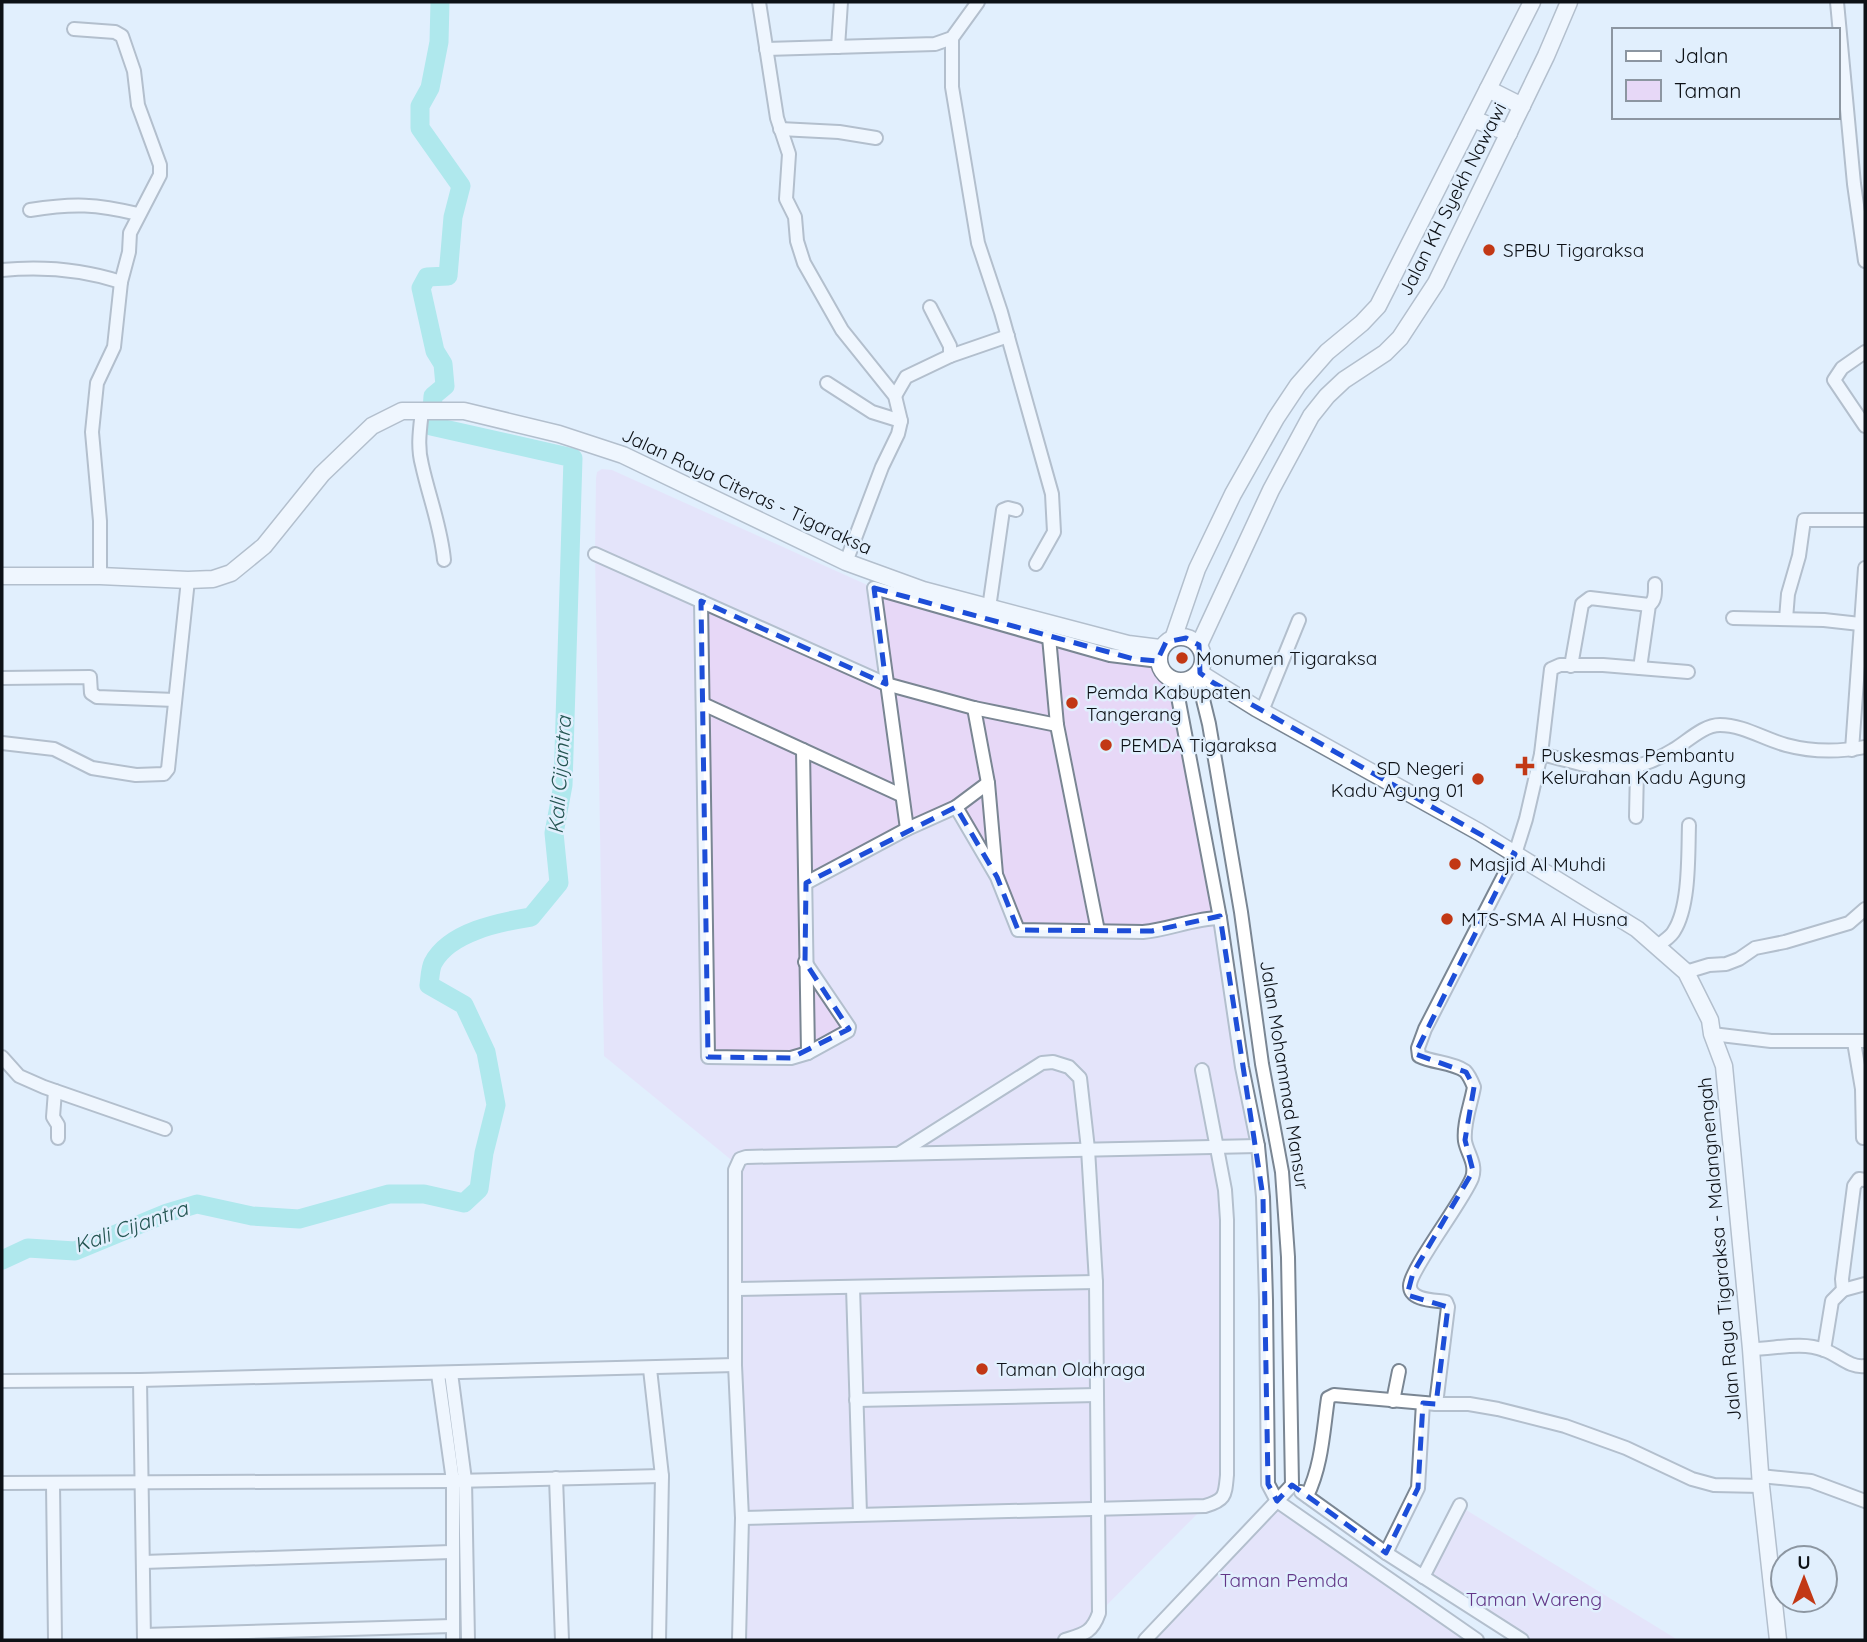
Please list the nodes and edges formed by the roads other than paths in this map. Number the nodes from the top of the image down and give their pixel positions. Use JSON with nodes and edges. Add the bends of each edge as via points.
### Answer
{"nodes":[{"id":1,"x":759,"y":2,"type":"edge"},
{"id":2,"x":841,"y":2,"type":"edge"},
{"id":3,"x":978,"y":2,"type":"edge"},
{"id":4,"x":1532,"y":2,"type":"edge"},
{"id":5,"x":1569,"y":2,"type":"edge"},
{"id":6,"x":1837,"y":2,"type":"edge"},
{"id":7,"x":74,"y":29,"type":"dead end"},
{"id":8,"x":952,"y":38,"type":"junction"},
{"id":9,"x":838,"y":47,"type":"junction"},
{"id":10,"x":766,"y":48,"type":"junction"},
{"id":11,"x":1488,"y":89,"type":"junction"},
{"id":12,"x":1522,"y":106,"type":"junction"},
{"id":13,"x":1473,"y":119,"type":"junction"},
{"id":14,"x":780,"y":129,"type":"junction"},
{"id":15,"x":1509,"y":133,"type":"junction"},
{"id":16,"x":876,"y":138,"type":"dead end"},
{"id":17,"x":1860,"y":183,"type":"edge"},
{"id":18,"x":30,"y":210,"type":"dead end"},
{"id":19,"x":138,"y":214,"type":"junction"},
{"id":20,"x":1865,"y":261,"type":"edge"},
{"id":21,"x":2,"y":270,"type":"edge"},
{"id":22,"x":121,"y":282,"type":"junction"},
{"id":23,"x":930,"y":307,"type":"dead end"},
{"id":24,"x":1008,"y":336,"type":"junction"},
{"id":25,"x":1865,"y":352,"type":"edge"},
{"id":26,"x":950,"y":356,"type":"junction"},
{"id":27,"x":827,"y":383,"type":"dead end"},
{"id":28,"x":895,"y":396,"type":"junction"},
{"id":29,"x":422,"y":411,"type":"junction"},
{"id":30,"x":901,"y":421,"type":"junction"},
{"id":31,"x":1865,"y":426,"type":"edge"},
{"id":32,"x":1016,"y":510,"type":"dead end"},
{"id":33,"x":1865,"y":520,"type":"edge"},
{"id":34,"x":595,"y":554,"type":"dead end"},
{"id":35,"x":444,"y":560,"type":"dead end"},
{"id":36,"x":846,"y":562,"type":"junction"},
{"id":37,"x":1036,"y":564,"type":"dead end"},
{"id":38,"x":1865,"y":568,"type":"edge"},
{"id":39,"x":2,"y":576,"type":"edge"},
{"id":40,"x":100,"y":576,"type":"junction"},
{"id":41,"x":188,"y":580,"type":"junction"},
{"id":42,"x":1655,"y":584,"type":"dead end"},
{"id":43,"x":701,"y":601,"type":"junction"},
{"id":44,"x":1649,"y":605,"type":"junction"},
{"id":45,"x":989,"y":608,"type":"junction"},
{"id":46,"x":1733,"y":618,"type":"dead end"},
{"id":47,"x":1786,"y":619,"type":"junction"},
{"id":48,"x":1299,"y":620,"type":"dead end"},
{"id":49,"x":1860,"y":624,"type":"junction"},
{"id":50,"x":1174,"y":636,"type":"junction"},
{"id":51,"x":1049,"y":637,"type":"junction"},
{"id":52,"x":1199,"y":645,"type":"junction"},
{"id":53,"x":1159,"y":654,"type":"junction"},
{"id":54,"x":1571,"y":666,"type":"junction"},
{"id":55,"x":1640,"y":668,"type":"junction"},
{"id":56,"x":3,"y":672,"type":"edge"},
{"id":57,"x":1688,"y":672,"type":"dead end"},
{"id":58,"x":1198,"y":674,"type":"junction"},
{"id":59,"x":1175,"y":681,"type":"junction"},
{"id":60,"x":886,"y":684,"type":"junction"},
{"id":61,"x":175,"y":701,"type":"junction"},
{"id":62,"x":703,"y":704,"type":"junction"},
{"id":63,"x":974,"y":708,"type":"junction"},
{"id":64,"x":1262,"y":711,"type":"junction"},
{"id":65,"x":1057,"y":724,"type":"junction"},
{"id":66,"x":2,"y":743,"type":"edge"},
{"id":67,"x":1865,"y":747,"type":"edge"},
{"id":68,"x":803,"y":750,"type":"junction"},
{"id":69,"x":1852,"y":750,"type":"junction"},
{"id":70,"x":1541,"y":754,"type":"junction"},
{"id":71,"x":1637,"y":768,"type":"junction"},
{"id":72,"x":988,"y":783,"type":"junction"},
{"id":73,"x":901,"y":795,"type":"junction"},
{"id":74,"x":956,"y":807,"type":"junction"},
{"id":75,"x":1636,"y":817,"type":"dead end"},
{"id":76,"x":1689,"y":825,"type":"dead end"},
{"id":77,"x":907,"y":829,"type":"junction"},
{"id":78,"x":1515,"y":855,"type":"junction"},
{"id":79,"x":997,"y":877,"type":"junction"},
{"id":80,"x":806,"y":883,"type":"junction"},
{"id":81,"x":1865,"y":909,"type":"edge"},
{"id":82,"x":1220,"y":918,"type":"junction"},
{"id":83,"x":1098,"y":931,"type":"junction"},
{"id":84,"x":1658,"y":946,"type":"junction"},
{"id":85,"x":805,"y":962,"type":"junction"},
{"id":86,"x":1686,"y":972,"type":"junction"},
{"id":87,"x":1712,"y":1034,"type":"junction"},
{"id":88,"x":1860,"y":1042,"type":"edge"},
{"id":89,"x":808,"y":1053,"type":"junction"},
{"id":90,"x":2,"y":1057,"type":"edge"},
{"id":91,"x":1202,"y":1070,"type":"dead end"},
{"id":92,"x":55,"y":1091,"type":"junction"},
{"id":93,"x":165,"y":1129,"type":"dead end"},
{"id":94,"x":58,"y":1138,"type":"dead end"},
{"id":95,"x":1863,"y":1138,"type":"dead end"},
{"id":96,"x":1217,"y":1146,"type":"junction"},
{"id":97,"x":1258,"y":1146,"type":"junction"},
{"id":98,"x":1088,"y":1149,"type":"junction"},
{"id":99,"x":900,"y":1153,"type":"junction"},
{"id":100,"x":1865,"y":1180,"type":"edge"},
{"id":101,"x":1096,"y":1282,"type":"junction"},
{"id":102,"x":1865,"y":1284,"type":"edge"},
{"id":103,"x":853,"y":1287,"type":"junction"},
{"id":104,"x":737,"y":1289,"type":"junction"},
{"id":105,"x":1843,"y":1290,"type":"junction"},
{"id":106,"x":1751,"y":1349,"type":"junction"},
{"id":107,"x":1824,"y":1350,"type":"junction"},
{"id":108,"x":735,"y":1365,"type":"junction"},
{"id":109,"x":1865,"y":1366,"type":"edge"},
{"id":110,"x":650,"y":1369,"type":"junction"},
{"id":111,"x":1399,"y":1371,"type":"dead end"},
{"id":112,"x":445,"y":1373,"type":"junction"},
{"id":113,"x":140,"y":1380,"type":"junction"},
{"id":114,"x":2,"y":1381,"type":"edge"},
{"id":115,"x":1097,"y":1395,"type":"junction"},
{"id":116,"x":856,"y":1400,"type":"junction"},
{"id":117,"x":1393,"y":1401,"type":"junction"},
{"id":118,"x":1429,"y":1403,"type":"junction"},
{"id":119,"x":662,"y":1476,"type":"junction"},
{"id":120,"x":556,"y":1478,"type":"junction"},
{"id":121,"x":459,"y":1480,"type":"junction"},
{"id":122,"x":1760,"y":1480,"type":"junction"},
{"id":123,"x":2,"y":1483,"type":"edge"},
{"id":124,"x":53,"y":1483,"type":"junction"},
{"id":125,"x":143,"y":1484,"type":"junction"},
{"id":126,"x":1292,"y":1485,"type":"junction"},
{"id":127,"x":1307,"y":1496,"type":"junction"},
{"id":128,"x":1865,"y":1501,"type":"edge"},
{"id":129,"x":1277,"y":1502,"type":"junction"},
{"id":130,"x":1460,"y":1505,"type":"dead end"},
{"id":131,"x":1099,"y":1508,"type":"junction"},
{"id":132,"x":860,"y":1514,"type":"junction"},
{"id":133,"x":743,"y":1517,"type":"junction"},
{"id":134,"x":451,"y":1552,"type":"junction"},
{"id":135,"x":1385,"y":1553,"type":"junction"},
{"id":136,"x":143,"y":1562,"type":"junction"},
{"id":137,"x":1423,"y":1577,"type":"junction"},
{"id":138,"x":452,"y":1626,"type":"junction"},
{"id":139,"x":144,"y":1637,"type":"edge"},
{"id":140,"x":55,"y":1640,"type":"edge"},
{"id":141,"x":453,"y":1640,"type":"edge"},
{"id":142,"x":468,"y":1640,"type":"edge"},
{"id":143,"x":562,"y":1640,"type":"edge"},
{"id":144,"x":659,"y":1640,"type":"edge"},
{"id":145,"x":738,"y":1640,"type":"edge"},
{"id":146,"x":1065,"y":1640,"type":"edge"},
{"id":147,"x":1145,"y":1640,"type":"edge"},
{"id":148,"x":1477,"y":1640,"type":"edge"},
{"id":149,"x":1522,"y":1640,"type":"edge"},
{"id":150,"x":1778,"y":1640,"type":"edge"}],
"edges":[{"from":1,"to":10,"type":"street"},
{"from":2,"to":9,"type":"street"},
{"from":3,"to":8,"type":"street"},
{"from":4,"to":11,"type":"main road","name":"Jalan KH Syekh Nawawi"},
{"from":5,"to":12,"type":"main road","name":"Jalan KH Syekh Nawawi"},
{"from":6,"to":17,"type":"street"},
{"from":7,"to":19,"type":"street","via":[[115,32],[125,41],[138,105],[160,165],[160,175]]},
{"from":8,"to":9,"type":"street","via":[[935,44]]},
{"from":8,"to":24,"type":"street","via":[[952,88],[978,243]]},
{"from":9,"to":10,"type":"street"},
{"from":10,"to":14,"type":"street"},
{"from":11,"to":12,"type":"main road"},
{"from":11,"to":13,"type":"main road","name":"Jalan KH Syekh Nawawi"},
{"from":12,"to":15,"type":"main road","name":"Jalan KH Syekh Nawawi"},
{"from":13,"to":15,"type":"main road"},
{"from":13,"to":50,"type":"main road","name":"Jalan KH Syekh Nawawi","via":[[1378,306],[1327,352],[1276,418],[1197,569]]},
{"from":14,"to":16,"type":"street"},
{"from":14,"to":28,"type":"street","via":[[789,154],[786,199],[795,217],[804,263],[842,330]]},
{"from":15,"to":52,"type":"main road","name":"Jalan KH Syekh Nawawi","via":[[1437,281],[1412,322],[1385,353],[1344,380],[1311,416],[1270,490]]},
{"from":17,"to":20,"type":"street"},
{"from":18,"to":19,"type":"street","via":[[78,204]]},
{"from":19,"to":22,"type":"street"},
{"from":21,"to":22,"type":"street","via":[[77,270]]},
{"from":22,"to":40,"type":"street","via":[[114,347],[97,383],[92,432]]},
{"from":23,"to":26,"type":"street","via":[[950,346]]},
{"from":24,"to":26,"type":"street"},
{"from":24,"to":37,"type":"street","via":[[1052,494],[1054,532]]},
{"from":25,"to":31,"type":"street","via":[[1842,368],[1834,380]]},
{"from":26,"to":28,"type":"street","via":[[906,377]]},
{"from":27,"to":30,"type":"street","via":[[872,412]]},
{"from":28,"to":30,"type":"street"},
{"from":29,"to":35,"type":"street","via":[[421,464],[442,534]]},
{"from":29,"to":36,"type":"main road","name":"Jalan Raya Citeras - Tigaraksa","via":[[464,411],[623,455]]},
{"from":29,"to":41,"type":"main road","name":"Jalan Raya Citeras - Tigaraksa","via":[[402,411],[372,426],[322,474],[264,546],[231,573]]},
{"from":30,"to":36,"type":"street"},
{"from":32,"to":45,"type":"street","via":[[1003,510]]},
{"from":33,"to":47,"type":"street","via":[[1804,520]]},
{"from":34,"to":43,"type":"street"},
{"from":36,"to":45,"type":"main road","name":"Jalan Raya Citeras - Tigaraksa"},
{"from":38,"to":49,"type":"street"},
{"from":39,"to":40,"type":"main road","name":"Jalan Raya Citeras - Tigaraksa"},
{"from":40,"to":41,"type":"main road","name":"Jalan Raya Citeras - Tigaraksa"},
{"from":41,"to":61,"type":"street"},
{"from":42,"to":44,"type":"street"},
{"from":43,"to":60,"type":"street"},
{"from":43,"to":62,"type":"street"},
{"from":44,"to":54,"type":"street","via":[[1585,601]]},
{"from":44,"to":55,"type":"street"},
{"from":45,"to":53,"type":"main road","name":"Jalan Raya Citeras - Tigaraksa"},
{"from":46,"to":47,"type":"street"},
{"from":47,"to":49,"type":"street"},
{"from":48,"to":64,"type":"street"},
{"from":49,"to":69,"type":"street"},
{"from":50,"to":52,"type":"main road"},
{"from":50,"to":53,"type":"main road"},
{"from":51,"to":53,"type":"street","via":[[1110,655]]},
{"from":51,"to":60,"type":"street","via":[[874,588]]},
{"from":51,"to":65,"type":"street"},
{"from":52,"to":58,"type":"main road","via":[[1203,664]]},
{"from":53,"to":59,"type":"main road","via":[[1167,677]]},
{"from":54,"to":55,"type":"street"},
{"from":54,"to":70,"type":"street","via":[[1551,669]]},
{"from":55,"to":57,"type":"street"},
{"from":56,"to":61,"type":"street","via":[[90,677],[91,693],[97,696]]},
{"from":58,"to":59,"type":"main road"},
{"from":58,"to":64,"type":"main road","name":"Jalan Raya Tigaraksa - Malangnengah"},
{"from":58,"to":126,"type":"street","name":"Jalan Mohammad Mansur","via":[[1282,1171]]},
{"from":59,"to":82,"type":"street","name":"Jalan Mohammad Mansur"},
{"from":60,"to":63,"type":"street"},
{"from":60,"to":73,"type":"street"},
{"from":61,"to":66,"type":"street","via":[[164,774],[92,768],[54,749]]},
{"from":62,"to":68,"type":"street"},
{"from":62,"to":89,"type":"street","via":[[708,1057],[791,1058]]},
{"from":63,"to":65,"type":"street"},
{"from":63,"to":72,"type":"street"},
{"from":64,"to":78,"type":"main road","name":"Jalan Raya Tigaraksa - Malangnengah"},
{"from":65,"to":83,"type":"street"},
{"from":67,"to":69,"type":"street"},
{"from":68,"to":73,"type":"street"},
{"from":68,"to":80,"type":"street"},
{"from":69,"to":71,"type":"street","via":[[1812,750],[1717,725]]},
{"from":70,"to":71,"type":"street","via":[[1608,770]]},
{"from":70,"to":78,"type":"street"},
{"from":71,"to":75,"type":"street"},
{"from":72,"to":74,"type":"street"},
{"from":72,"to":79,"type":"street"},
{"from":73,"to":77,"type":"street"},
{"from":74,"to":77,"type":"street"},
{"from":74,"to":79,"type":"street"},
{"from":76,"to":84,"type":"street","via":[[1681,913],[1672,934]]},
{"from":77,"to":80,"type":"street"},
{"from":78,"to":84,"type":"main road","name":"Jalan Raya Tigaraksa - Malangnengah"},
{"from":78,"to":118,"type":"street","via":[[1418,1048],[1419,1056],[1431,1062],[1466,1072],[1474,1087],[1465,1140],[1473,1163],[1472,1178],[1409,1285],[1417,1297],[1447,1302],[1448,1307]]},
{"from":79,"to":83,"type":"street","via":[[1018,930]]},
{"from":80,"to":85,"type":"street"},
{"from":81,"to":86,"type":"street","via":[[1849,923],[1755,948],[1726,964]]},
{"from":82,"to":83,"type":"street","via":[[1163,930]]},
{"from":82,"to":97,"type":"street","name":"Jalan Mohammad Mansur"},
{"from":84,"to":86,"type":"main road","name":"Jalan Raya Tigaraksa - Malangnengah"},
{"from":85,"to":89,"type":"street"},
{"from":85,"to":89,"type":"street","via":[[849,1029]]},
{"from":86,"to":87,"type":"main road","name":"Jalan Raya Tigaraksa - Malangnengah","via":[[1710,1020]]},
{"from":87,"to":88,"type":"street","via":[[1770,1041]]},
{"from":87,"to":106,"type":"main road","name":"Jalan Raya Tigaraksa - Malangnengah","via":[[1724,1066]]},
{"from":88,"to":95,"type":"street"},
{"from":90,"to":92,"type":"street","via":[[19,1076]]},
{"from":91,"to":96,"type":"street"},
{"from":92,"to":93,"type":"street"},
{"from":92,"to":94,"type":"street","via":[[52,1117],[58,1125]]},
{"from":96,"to":97,"type":"street"},
{"from":96,"to":98,"type":"street"},
{"from":96,"to":131,"type":"street","via":[[1226,1202],[1228,1259],[1227,1475],[1223,1498],[1205,1506]]},
{"from":97,"to":129,"type":"street","name":"Jalan Mohammad Mansur","via":[[1268,1484]]},
{"from":98,"to":99,"type":"street"},
{"from":98,"to":99,"type":"street","via":[[1080,1078],[1069,1067],[1054,1062],[1042,1063]]},
{"from":98,"to":101,"type":"street"},
{"from":99,"to":104,"type":"street","via":[[740,1159],[736,1170]]},
{"from":100,"to":105,"type":"street","via":[[1859,1179],[1854,1186]]},
{"from":101,"to":103,"type":"street"},
{"from":101,"to":115,"type":"street"},
{"from":102,"to":105,"type":"street"},
{"from":103,"to":104,"type":"street"},
{"from":103,"to":116,"type":"street"},
{"from":104,"to":108,"type":"street"},
{"from":105,"to":107,"type":"street","via":[[1832,1301]]},
{"from":106,"to":107,"type":"street","via":[[1807,1346]]},
{"from":106,"to":122,"type":"main road","name":"Jalan Raya Tigaraksa - Malangnengah"},
{"from":107,"to":109,"type":"street","via":[[1852,1366]]},
{"from":108,"to":110,"type":"street"},
{"from":108,"to":133,"type":"street"},
{"from":110,"to":112,"type":"street"},
{"from":110,"to":119,"type":"street"},
{"from":111,"to":117,"type":"street"},
{"from":112,"to":113,"type":"street"},
{"from":112,"to":121,"type":"street"},
{"from":113,"to":114,"type":"street"},
{"from":113,"to":125,"type":"street"},
{"from":115,"to":116,"type":"street"},
{"from":115,"to":131,"type":"street"},
{"from":116,"to":132,"type":"street"},
{"from":117,"to":118,"type":"street"},
{"from":117,"to":127,"type":"street","via":[[1330,1397],[1315,1479]]},
{"from":118,"to":122,"type":"street","via":[[1479,1405],[1565,1426],[1714,1485]]},
{"from":118,"to":135,"type":"street","via":[[1418,1488]]},
{"from":119,"to":120,"type":"street"},
{"from":119,"to":144,"type":"street"},
{"from":120,"to":121,"type":"street"},
{"from":120,"to":143,"type":"street"},
{"from":121,"to":125,"type":"street"},
{"from":121,"to":134,"type":"street"},
{"from":121,"to":142,"type":"street"},
{"from":122,"to":128,"type":"street","via":[[1811,1481]]},
{"from":122,"to":150,"type":"main road","name":"Jalan Raya Tigaraksa - Malangnengah"},
{"from":123,"to":124,"type":"street"},
{"from":124,"to":125,"type":"street"},
{"from":124,"to":140,"type":"street"},
{"from":125,"to":136,"type":"street"},
{"from":126,"to":127,"type":"street"},
{"from":126,"to":129,"type":"street"},
{"from":127,"to":135,"type":"street"},
{"from":129,"to":147,"type":"street"},
{"from":129,"to":148,"type":"street"},
{"from":130,"to":137,"type":"street"},
{"from":131,"to":132,"type":"street"},
{"from":131,"to":146,"type":"street","via":[[1099,1613],[1084,1634]]},
{"from":132,"to":133,"type":"street"},
{"from":133,"to":145,"type":"street"},
{"from":134,"to":136,"type":"street"},
{"from":134,"to":138,"type":"street"},
{"from":135,"to":137,"type":"street"},
{"from":136,"to":139,"type":"street"},
{"from":137,"to":149,"type":"street"},
{"from":138,"to":139,"type":"street"},
{"from":138,"to":141,"type":"street"}]}
